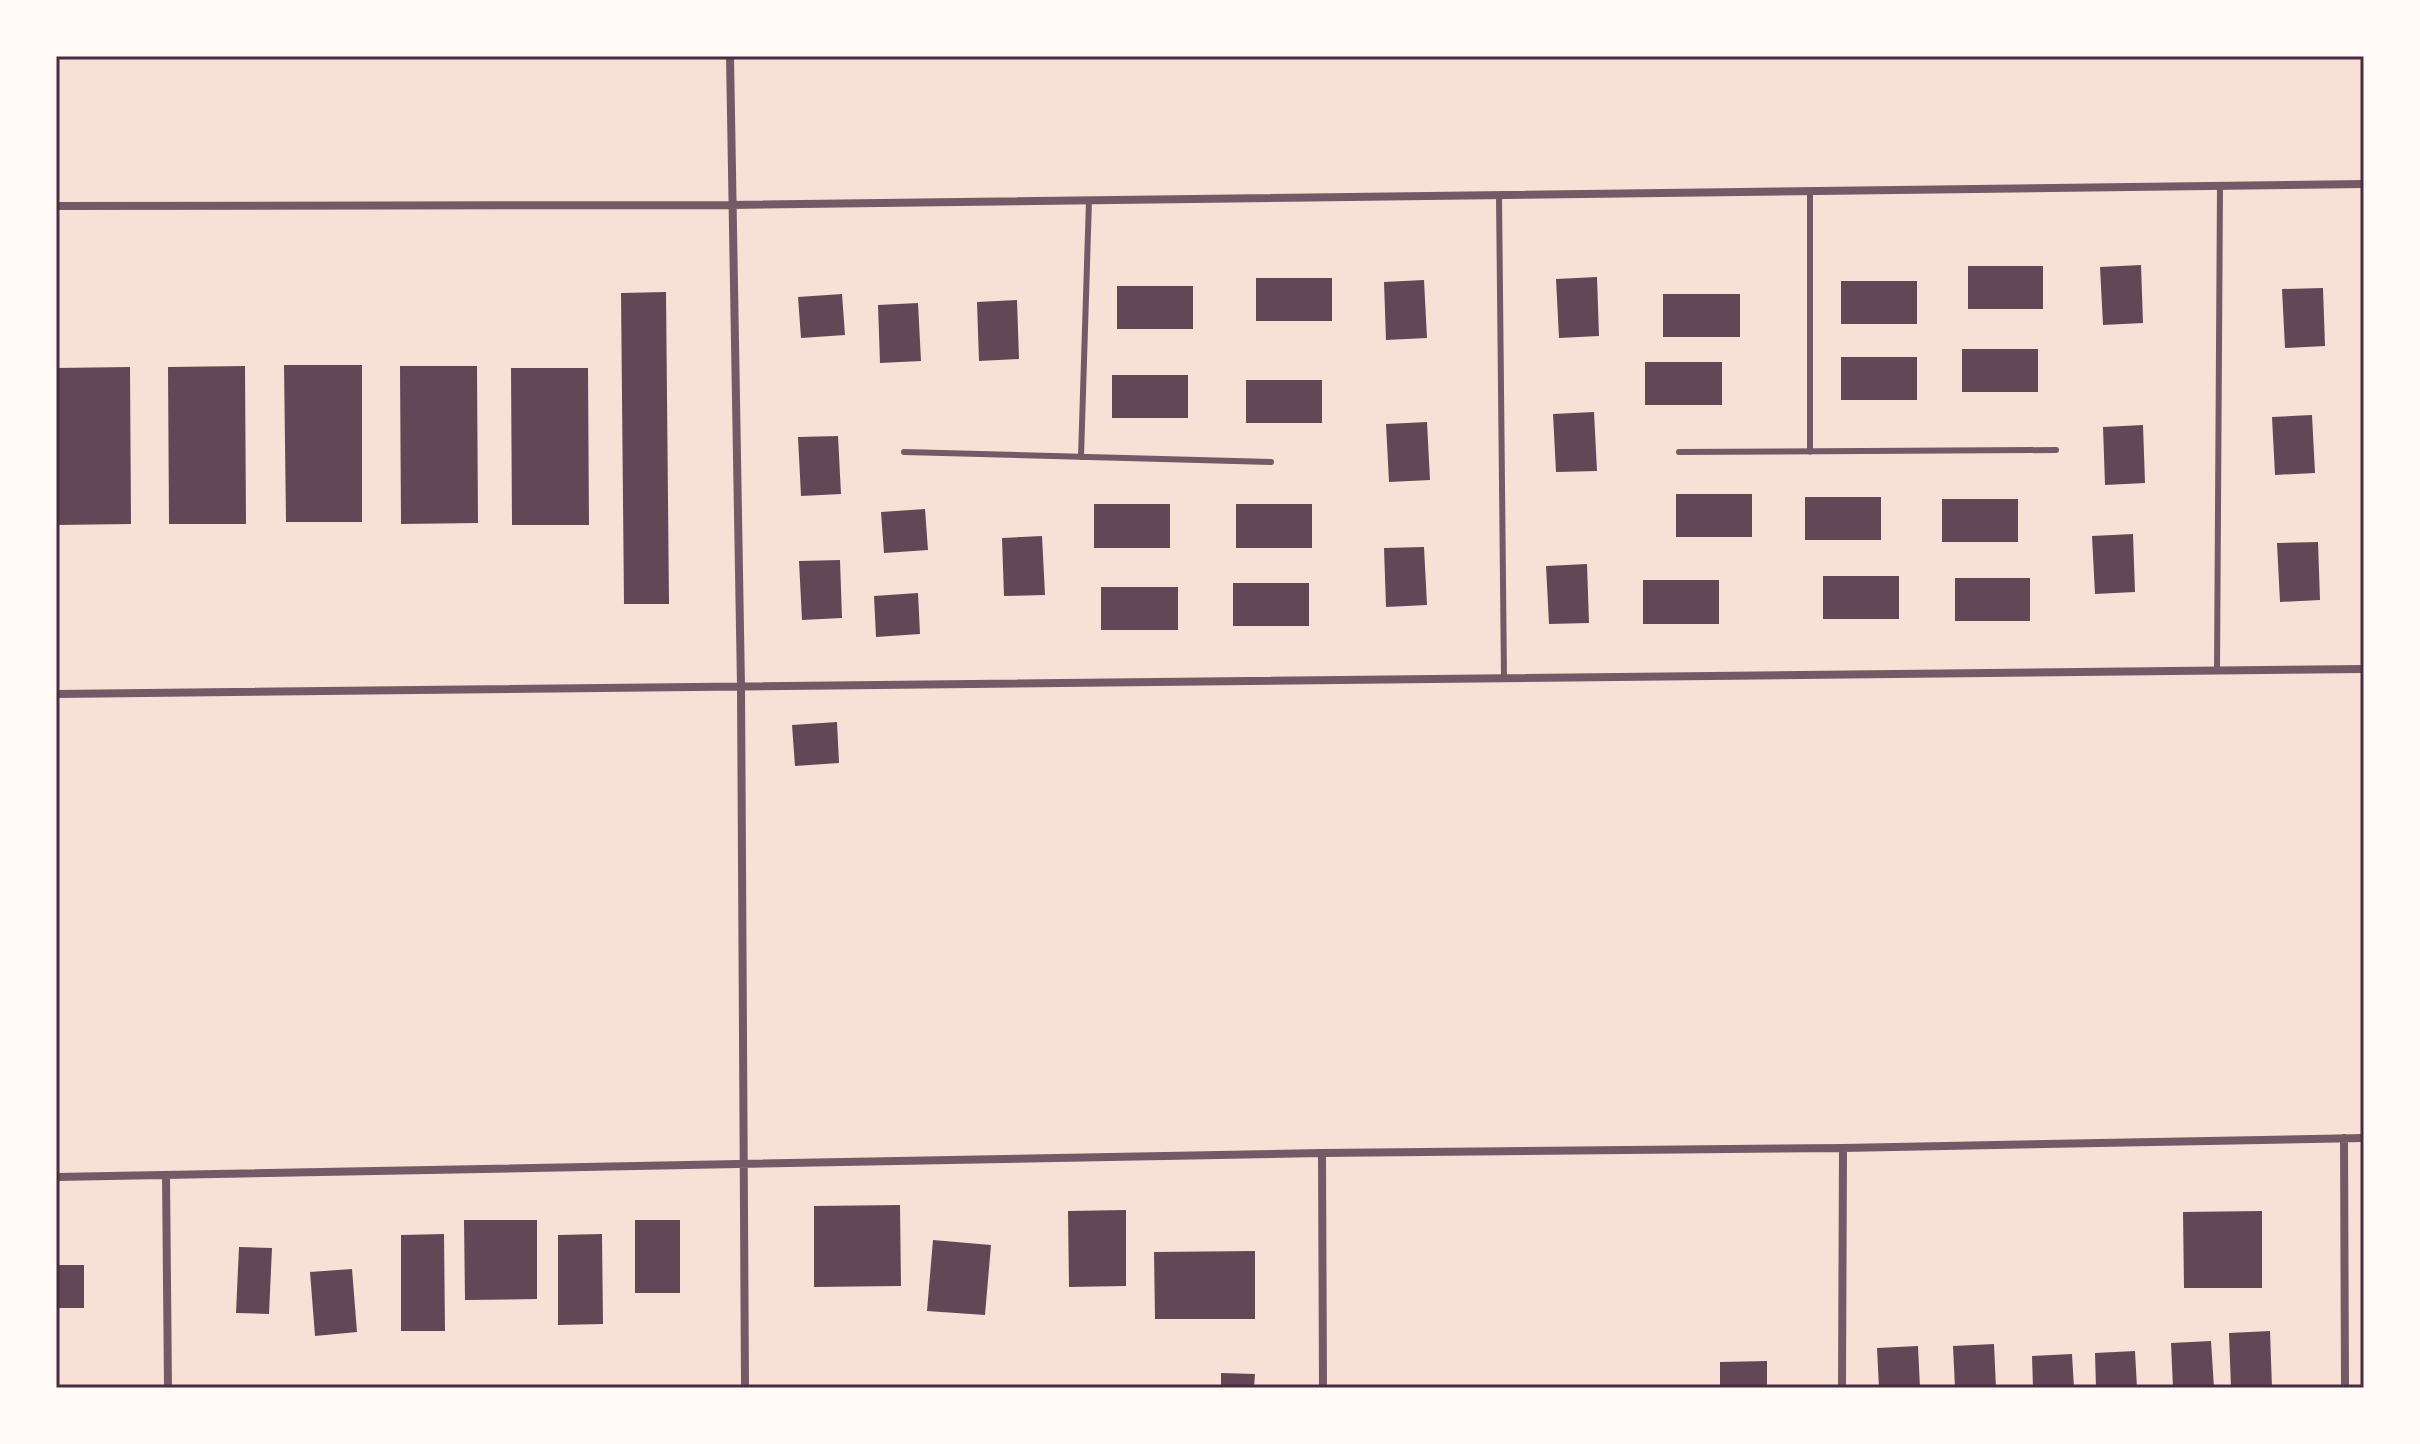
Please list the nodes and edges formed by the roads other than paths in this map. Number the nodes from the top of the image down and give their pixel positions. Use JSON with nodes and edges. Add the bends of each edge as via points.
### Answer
{"nodes":[{"id":1,"x":730,"y":56,"type":"edge"},
{"id":2,"x":2364,"y":184,"type":"edge"},
{"id":3,"x":2220,"y":186,"type":"junction"},
{"id":4,"x":1810,"y":191,"type":"junction"},
{"id":5,"x":1499,"y":195,"type":"junction"},
{"id":6,"x":1089,"y":200,"type":"junction"},
{"id":7,"x":731,"y":205,"type":"junction"},
{"id":8,"x":56,"y":206,"type":"edge"},
{"id":9,"x":2056,"y":450,"type":"dead end"},
{"id":10,"x":904,"y":452,"type":"dead end"},
{"id":11,"x":1679,"y":452,"type":"dead end"},
{"id":12,"x":1810,"y":452,"type":"junction"},
{"id":13,"x":1081,"y":457,"type":"junction"},
{"id":14,"x":1271,"y":462,"type":"dead end"},
{"id":15,"x":2364,"y":669,"type":"edge"},
{"id":16,"x":2217,"y":671,"type":"junction"},
{"id":17,"x":1504,"y":678,"type":"junction"},
{"id":18,"x":741,"y":686,"type":"junction"},
{"id":19,"x":56,"y":694,"type":"edge"},
{"id":20,"x":2344,"y":1138,"type":"junction"},
{"id":21,"x":2364,"y":1138,"type":"edge"},
{"id":22,"x":1843,"y":1148,"type":"junction"},
{"id":23,"x":1322,"y":1153,"type":"junction"},
{"id":24,"x":744,"y":1164,"type":"junction"},
{"id":25,"x":166,"y":1175,"type":"junction"},
{"id":26,"x":56,"y":1177,"type":"edge"},
{"id":27,"x":168,"y":1388,"type":"edge"},
{"id":28,"x":745,"y":1388,"type":"edge"},
{"id":29,"x":1323,"y":1388,"type":"edge"},
{"id":30,"x":1842,"y":1388,"type":"edge"},
{"id":31,"x":2345,"y":1388,"type":"edge"}],
"edges":[{"from":1,"to":7,"type":"street"},
{"from":2,"to":3,"type":"street"},
{"from":3,"to":4,"type":"street"},
{"from":3,"to":16,"type":"lane"},
{"from":4,"to":5,"type":"street"},
{"from":4,"to":12,"type":"lane"},
{"from":5,"to":6,"type":"street"},
{"from":5,"to":17,"type":"lane"},
{"from":6,"to":7,"type":"street"},
{"from":6,"to":13,"type":"lane"},
{"from":7,"to":8,"type":"street"},
{"from":7,"to":18,"type":"street"},
{"from":9,"to":12,"type":"lane"},
{"from":10,"to":13,"type":"lane"},
{"from":11,"to":12,"type":"lane"},
{"from":13,"to":14,"type":"lane"},
{"from":15,"to":16,"type":"street"},
{"from":16,"to":17,"type":"street"},
{"from":17,"to":18,"type":"street"},
{"from":18,"to":19,"type":"street"},
{"from":18,"to":24,"type":"street"},
{"from":20,"to":21,"type":"street"},
{"from":20,"to":22,"type":"street"},
{"from":20,"to":31,"type":"street"},
{"from":22,"to":23,"type":"street"},
{"from":22,"to":30,"type":"street"},
{"from":23,"to":24,"type":"street"},
{"from":23,"to":29,"type":"street"},
{"from":24,"to":25,"type":"street"},
{"from":24,"to":28,"type":"street"},
{"from":25,"to":26,"type":"street"},
{"from":25,"to":27,"type":"street"}]}
